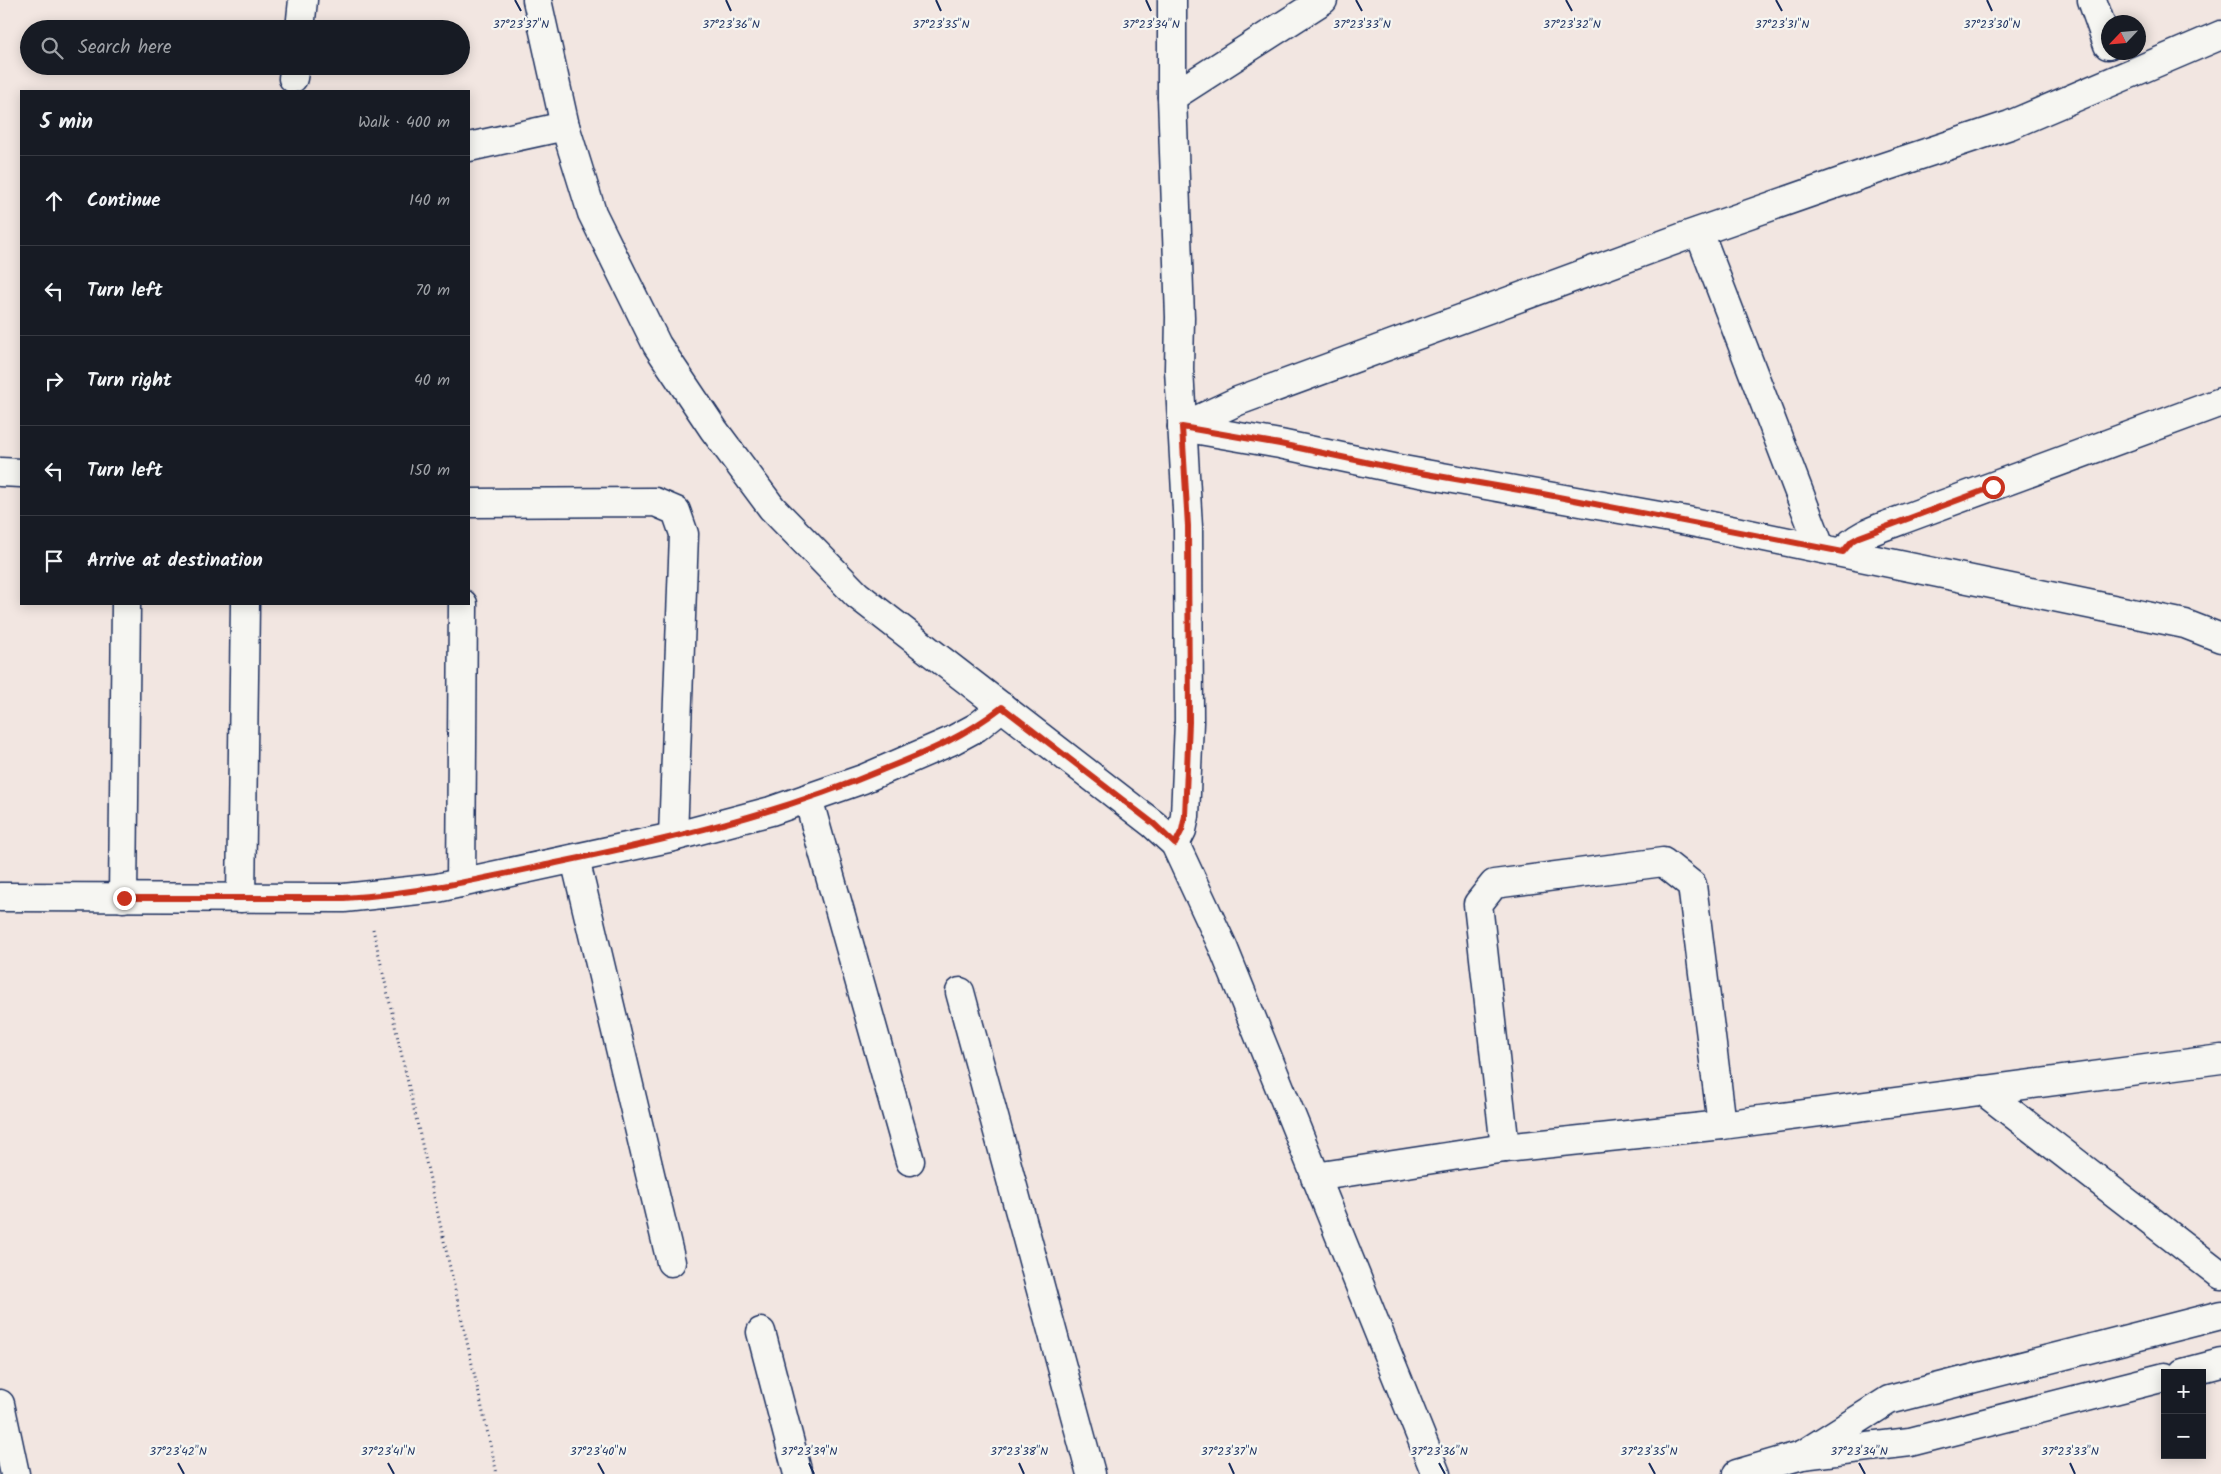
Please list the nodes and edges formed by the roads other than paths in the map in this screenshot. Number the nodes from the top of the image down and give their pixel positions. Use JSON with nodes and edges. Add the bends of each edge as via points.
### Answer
{"nodes":[{"id":1,"x":303,"y":0,"type":"edge"},
{"id":2,"x":537,"y":0,"type":"edge"},
{"id":3,"x":1172,"y":0,"type":"edge"},
{"id":4,"x":1323,"y":0,"type":"edge"},
{"id":5,"x":2092,"y":0,"type":"edge"},
{"id":6,"x":301,"y":20,"type":"edge"},
{"id":7,"x":2101,"y":25,"type":"edge"},
{"id":8,"x":2221,"y":35,"type":"edge"},
{"id":9,"x":2116,"y":65,"type":"edge"},
{"id":10,"x":1172,"y":97,"type":"junction"},
{"id":11,"x":566,"y":126,"type":"junction"},
{"id":12,"x":470,"y":147,"type":"edge"},
{"id":13,"x":1698,"y":232,"type":"junction"},
{"id":14,"x":2221,"y":402,"type":"edge"},
{"id":15,"x":1182,"y":427,"type":"junction"},
{"id":16,"x":0,"y":472,"type":"edge"},
{"id":17,"x":20,"y":473,"type":"edge"},
{"id":18,"x":470,"y":503,"type":"edge"},
{"id":19,"x":1831,"y":549,"type":"junction"},
{"id":20,"x":126,"y":605,"type":"edge"},
{"id":21,"x":245,"y":605,"type":"edge"},
{"id":22,"x":463,"y":605,"type":"edge"},
{"id":23,"x":2221,"y":638,"type":"edge"},
{"id":24,"x":1002,"y":707,"type":"junction"},
{"id":25,"x":808,"y":798,"type":"junction"},
{"id":26,"x":674,"y":837,"type":"junction"},
{"id":27,"x":1175,"y":844,"type":"junction"},
{"id":28,"x":575,"y":859,"type":"junction"},
{"id":29,"x":460,"y":883,"type":"junction"},
{"id":30,"x":0,"y":898,"type":"edge"},
{"id":31,"x":124,"y":898,"type":"junction"},
{"id":32,"x":241,"y":898,"type":"junction"},
{"id":33,"x":960,"y":992,"type":"dead end"},
{"id":34,"x":2221,"y":1059,"type":"edge"},
{"id":35,"x":1982,"y":1090,"type":"junction"},
{"id":36,"x":1722,"y":1125,"type":"junction"},
{"id":37,"x":1505,"y":1148,"type":"junction"},
{"id":38,"x":910,"y":1161,"type":"dead end"},
{"id":39,"x":1315,"y":1177,"type":"junction"},
{"id":40,"x":671,"y":1262,"type":"dead end"},
{"id":41,"x":2221,"y":1275,"type":"edge"},
{"id":42,"x":2221,"y":1315,"type":"edge"},
{"id":43,"x":761,"y":1332,"type":"dead end"},
{"id":44,"x":2221,"y":1363,"type":"edge"},
{"id":45,"x":2198,"y":1369,"type":"edge"},
{"id":46,"x":2161,"y":1379,"type":"edge"},
{"id":47,"x":0,"y":1404,"type":"edge"},
{"id":48,"x":1802,"y":1455,"type":"junction"},
{"id":49,"x":15,"y":1474,"type":"edge"},
{"id":50,"x":798,"y":1474,"type":"edge"},
{"id":51,"x":1091,"y":1474,"type":"edge"},
{"id":52,"x":1436,"y":1474,"type":"edge"},
{"id":53,"x":1737,"y":1474,"type":"edge"}],
"edges":[{"from":1,"to":6,"type":"street"},
{"from":2,"to":11,"type":"street"},
{"from":3,"to":10,"type":"street"},
{"from":4,"to":10,"type":"street"},
{"from":5,"to":7,"type":"street"},
{"from":8,"to":9,"type":"street"},
{"from":9,"to":13,"type":"street","via":[[2010,125]]},
{"from":10,"to":15,"type":"street"},
{"from":11,"to":12,"type":"street"},
{"from":11,"to":24,"type":"street","via":[[592,213],[657,345],[772,508],[856,595]]},
{"from":13,"to":15,"type":"street","via":[[1238,401]]},
{"from":13,"to":19,"type":"street"},
{"from":14,"to":19,"type":"street"},
{"from":15,"to":19,"type":"street"},
{"from":15,"to":27,"type":"street","via":[[1188,526],[1189,722],[1185,816]]},
{"from":16,"to":17,"type":"street"},
{"from":18,"to":26,"type":"street","via":[[655,502],[676,511],[684,534]]},
{"from":19,"to":23,"type":"street","via":[[2185,624]]},
{"from":20,"to":31,"type":"street"},
{"from":21,"to":32,"type":"street"},
{"from":22,"to":29,"type":"street"},
{"from":24,"to":25,"type":"street","via":[[977,727],[951,741]]},
{"from":24,"to":27,"type":"street","via":[[1154,824]]},
{"from":25,"to":26,"type":"street"},
{"from":25,"to":38,"type":"street"},
{"from":26,"to":28,"type":"street"},
{"from":27,"to":39,"type":"street","via":[[1224,947]]},
{"from":28,"to":29,"type":"street"},
{"from":28,"to":40,"type":"street"},
{"from":29,"to":32,"type":"street","via":[[365,897]]},
{"from":30,"to":31,"type":"street"},
{"from":31,"to":32,"type":"street"},
{"from":33,"to":51,"type":"street"},
{"from":34,"to":35,"type":"street"},
{"from":35,"to":36,"type":"street"},
{"from":35,"to":41,"type":"street"},
{"from":36,"to":37,"type":"street"},
{"from":36,"to":37,"type":"street","via":[[1692,886],[1663,862],[1494,884],[1478,904]]},
{"from":37,"to":39,"type":"street"},
{"from":39,"to":52,"type":"street"},
{"from":42,"to":48,"type":"street","via":[[1889,1400]]},
{"from":43,"to":50,"type":"street"},
{"from":44,"to":45,"type":"street"},
{"from":46,"to":48,"type":"street","via":[[1910,1442]]},
{"from":47,"to":49,"type":"street"},
{"from":48,"to":53,"type":"street"}]}
